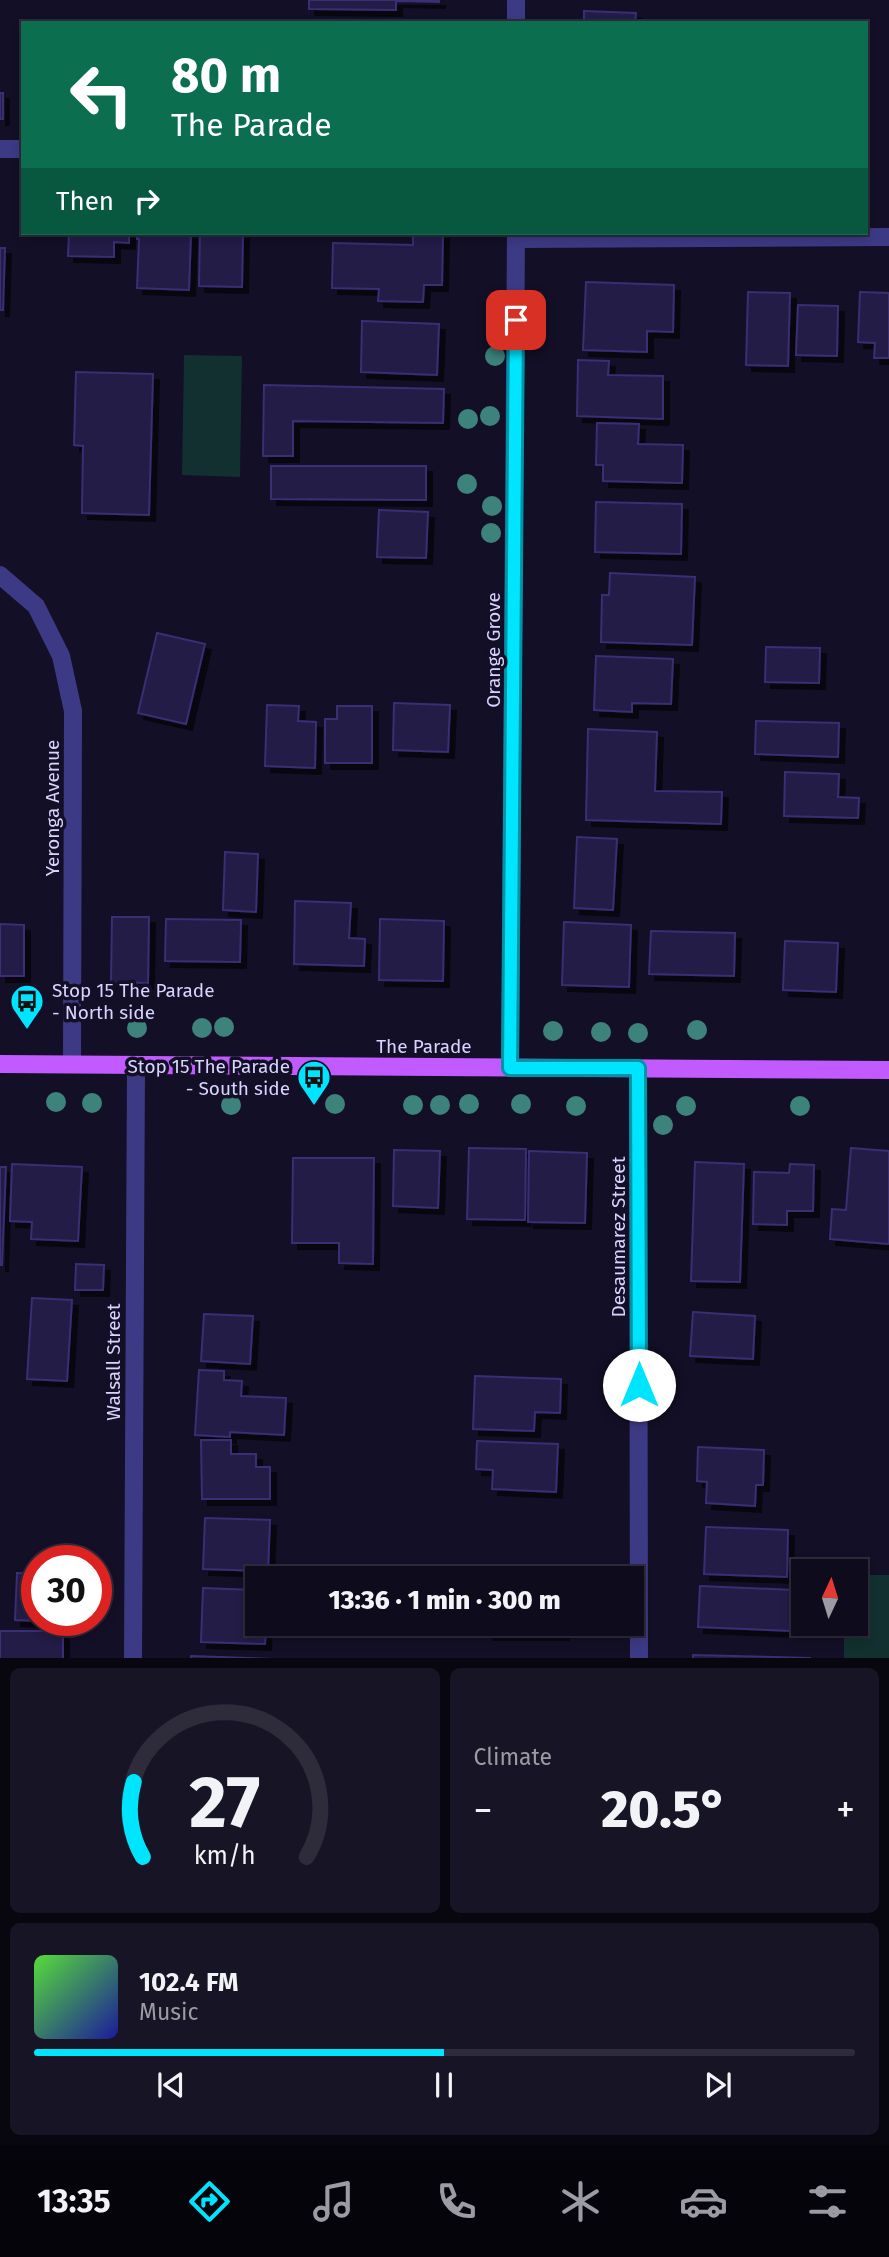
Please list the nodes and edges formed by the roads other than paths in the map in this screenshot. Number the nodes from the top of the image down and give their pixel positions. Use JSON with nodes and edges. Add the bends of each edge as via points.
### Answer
{"nodes":[{"id":1,"x":516,"y":0,"type":"edge"},
{"id":2,"x":516,"y":21,"type":"edge"},
{"id":3,"x":0,"y":149,"type":"edge"},
{"id":4,"x":21,"y":149,"type":"edge"},
{"id":5,"x":516,"y":236,"type":"edge"},
{"id":6,"x":889,"y":237,"type":"edge"},
{"id":7,"x":0,"y":575,"type":"edge"},
{"id":8,"x":0,"y":1064,"type":"edge"},
{"id":9,"x":72,"y":1064,"type":"junction"},
{"id":10,"x":136,"y":1066,"type":"junction"},
{"id":11,"x":510,"y":1068,"type":"junction"},
{"id":12,"x":638,"y":1068,"type":"junction"},
{"id":13,"x":889,"y":1070,"type":"edge"},
{"id":14,"x":133,"y":1658,"type":"edge"},
{"id":15,"x":639,"y":1658,"type":"edge"}],
"edges":[{"from":1,"to":2,"type":"street"},
{"from":3,"to":4,"type":"street"},
{"from":5,"to":6,"type":"street"},
{"from":5,"to":11,"type":"street","name":"Orange Grove"},
{"from":7,"to":9,"type":"street","name":"Yeronga Avenue","via":[[36,606],[61,656],[73,711]]},
{"from":8,"to":9,"type":"main road","name":"The Parade"},
{"from":9,"to":10,"type":"main road","name":"The Parade"},
{"from":10,"to":11,"type":"main road","name":"The Parade"},
{"from":10,"to":14,"type":"street","name":"Walsall Street"},
{"from":11,"to":12,"type":"main road","name":"The Parade"},
{"from":12,"to":13,"type":"main road","name":"The Parade"},
{"from":12,"to":15,"type":"street","name":"Desaumarez Street"}]}
